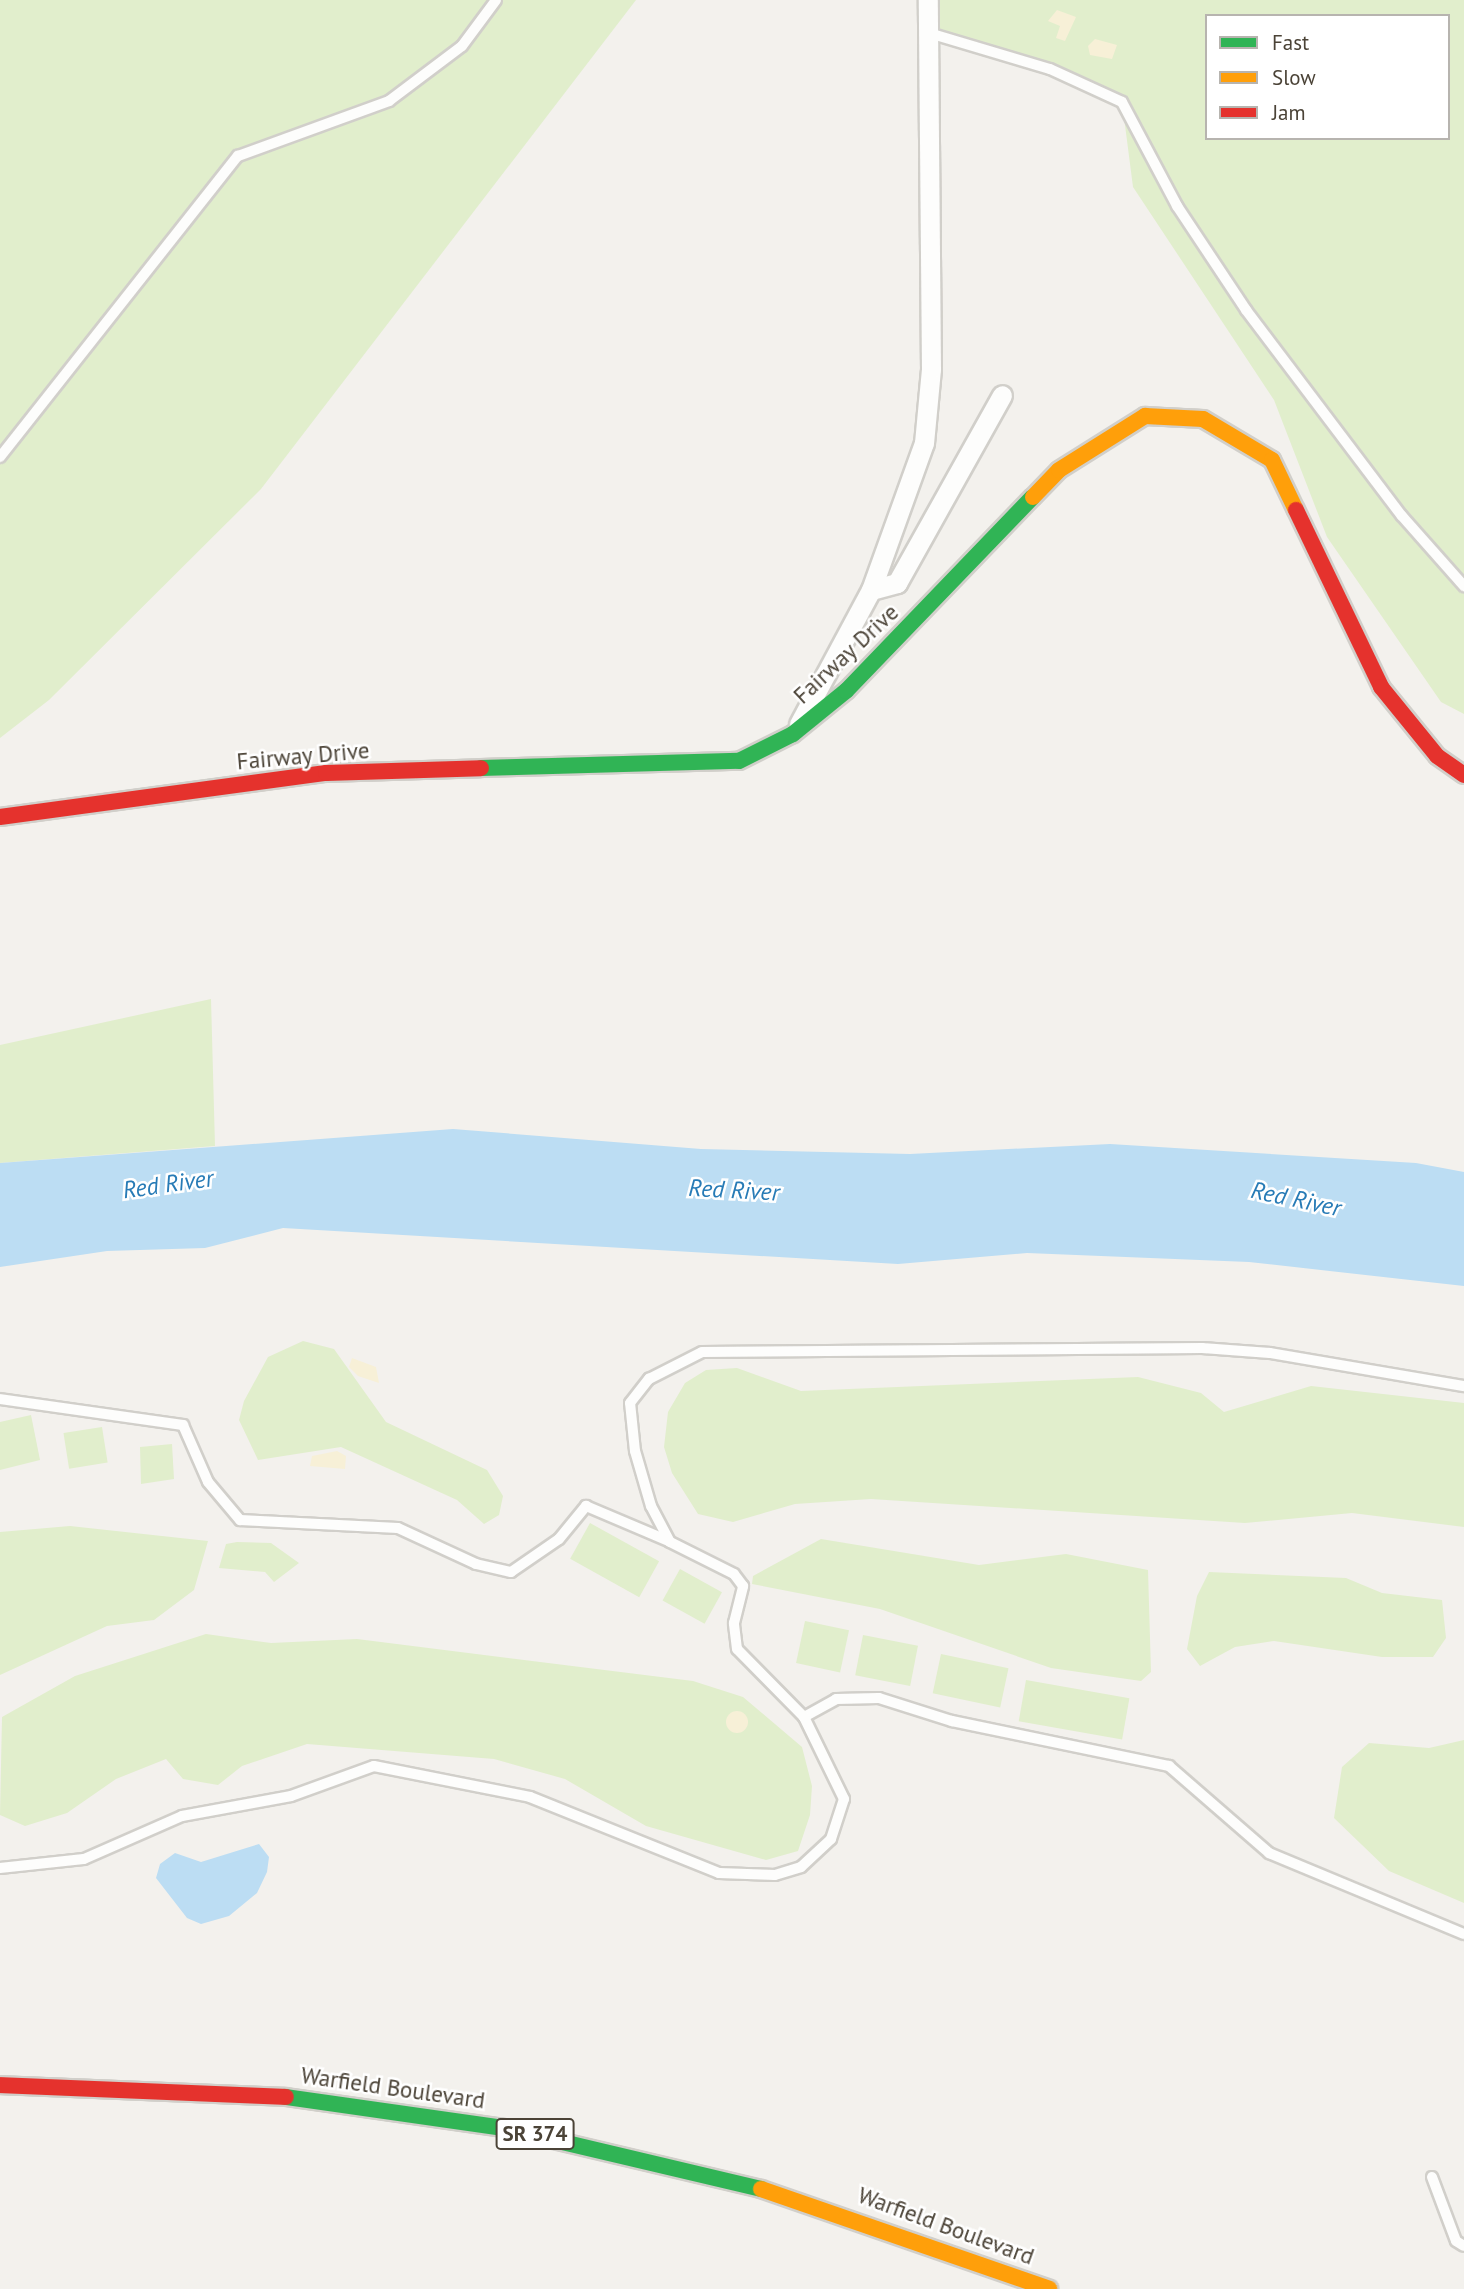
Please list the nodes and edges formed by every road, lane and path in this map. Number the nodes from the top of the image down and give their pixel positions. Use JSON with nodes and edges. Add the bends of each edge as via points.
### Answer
{"nodes":[{"id":1,"x":496,"y":0,"type":"edge"},
{"id":2,"x":928,"y":0,"type":"edge"},
{"id":3,"x":929,"y":33,"type":"junction"},
{"id":4,"x":1002,"y":395,"type":"dead end"},
{"id":5,"x":0,"y":457,"type":"edge"},
{"id":6,"x":1464,"y":586,"type":"edge"},
{"id":7,"x":871,"y":590,"type":"junction"},
{"id":8,"x":793,"y":734,"type":"junction"},
{"id":9,"x":1464,"y":775,"type":"edge"},
{"id":10,"x":0,"y":817,"type":"edge"},
{"id":11,"x":1464,"y":1386,"type":"edge"},
{"id":12,"x":0,"y":1399,"type":"edge"},
{"id":13,"x":670,"y":1542,"type":"junction"},
{"id":14,"x":804,"y":1717,"type":"junction"},
{"id":15,"x":0,"y":1868,"type":"edge"},
{"id":16,"x":1464,"y":1934,"type":"edge"},
{"id":17,"x":0,"y":2085,"type":"edge"},
{"id":18,"x":1432,"y":2177,"type":"dead end"},
{"id":19,"x":1464,"y":2246,"type":"edge"},
{"id":20,"x":1049,"y":2289,"type":"edge"}],
"edges":[{"from":1,"to":5,"type":"lane","via":[[462,46],[389,101],[238,156]]},
{"from":2,"to":3,"type":"street"},
{"from":3,"to":6,"type":"lane","via":[[1050,69],[1122,102],[1177,206],[1246,310],[1402,516]]},
{"from":3,"to":7,"type":"street","via":[[931,369],[924,443]]},
{"from":4,"to":7,"type":"street","via":[[897,583]]},
{"from":7,"to":8,"type":"street"},
{"from":8,"to":9,"type":"street","name":"Fairway Drive","via":[[864,673],[1059,470],[1145,416],[1203,419],[1272,460],[1381,687],[1437,756]]},
{"from":8,"to":10,"type":"street","name":"Fairway Drive","via":[[738,761],[326,772]]},
{"from":11,"to":13,"type":"lane","via":[[1270,1353],[1202,1348],[702,1352],[649,1379],[630,1403],[638,1462]]},
{"from":12,"to":13,"type":"lane","via":[[183,1425],[208,1482],[240,1520],[398,1528],[476,1564],[512,1572],[559,1539],[586,1506]]},
{"from":13,"to":14,"type":"lane","via":[[734,1574],[743,1586],[734,1623],[737,1649]]},
{"from":14,"to":15,"type":"lane","via":[[844,1799],[831,1839],[801,1867],[775,1875],[719,1872],[530,1797],[374,1766],[291,1796],[182,1816],[84,1859]]},
{"from":14,"to":16,"type":"lane","via":[[836,1699],[879,1698],[952,1721],[1169,1766],[1269,1853]]},
{"from":17,"to":20,"type":"street","name":"Warfield Boulevard","number":"SR 374","via":[[258,2092],[503,2128],[738,2181]]},
{"from":18,"to":19,"type":"lane","via":[[1456,2241]]}]}
